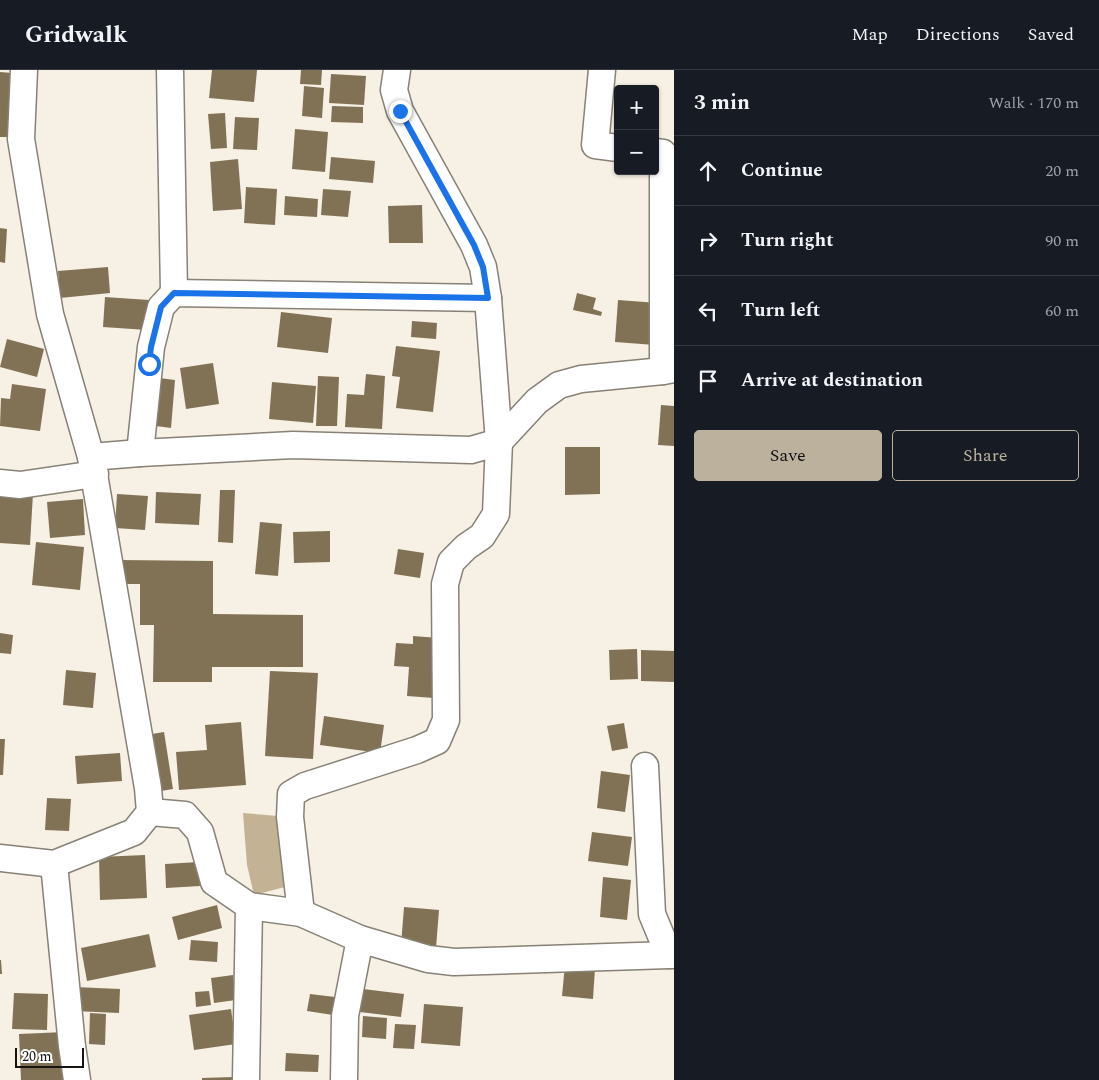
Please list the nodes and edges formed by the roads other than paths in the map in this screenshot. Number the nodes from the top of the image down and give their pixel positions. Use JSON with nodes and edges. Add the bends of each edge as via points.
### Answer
{"nodes":[{"id":1,"x":24,"y":70,"type":"edge"},
{"id":2,"x":170,"y":70,"type":"edge"},
{"id":3,"x":397,"y":70,"type":"edge"},
{"id":4,"x":602,"y":70,"type":"edge"},
{"id":5,"x":614,"y":147,"type":"edge"},
{"id":6,"x":659,"y":152,"type":"edge"},
{"id":7,"x":174,"y":293,"type":"junction"},
{"id":8,"x":488,"y":298,"type":"junction"},
{"id":9,"x":668,"y":370,"type":"edge"},
{"id":10,"x":499,"y":442,"type":"junction"},
{"id":11,"x":140,"y":453,"type":"junction"},
{"id":12,"x":93,"y":465,"type":"junction"},
{"id":13,"x":0,"y":483,"type":"edge"},
{"id":14,"x":645,"y":766,"type":"dead end"},
{"id":15,"x":150,"y":812,"type":"junction"},
{"id":16,"x":0,"y":858,"type":"edge"},
{"id":17,"x":54,"y":864,"type":"junction"},
{"id":18,"x":250,"y":906,"type":"junction"},
{"id":19,"x":301,"y":912,"type":"junction"},
{"id":20,"x":360,"y":939,"type":"junction"},
{"id":21,"x":671,"y":955,"type":"edge"},
{"id":22,"x":77,"y":1080,"type":"edge"},
{"id":23,"x":246,"y":1080,"type":"edge"},
{"id":24,"x":344,"y":1080,"type":"edge"}],
"edges":[{"from":1,"to":12,"type":"street","via":[[21,139],[50,314]]},
{"from":2,"to":7,"type":"street"},
{"from":3,"to":8,"type":"street","via":[[394,90],[400,111],[474,245],[483,267]]},
{"from":4,"to":5,"type":"street","via":[[595,145]]},
{"from":6,"to":9,"type":"street","via":[[663,153]]},
{"from":7,"to":8,"type":"street"},
{"from":7,"to":11,"type":"street","via":[[161,307],[151,347]]},
{"from":8,"to":10,"type":"street"},
{"from":9,"to":10,"type":"street","via":[[581,379],[559,385],[536,401]]},
{"from":10,"to":11,"type":"street","via":[[471,450],[293,445]]},
{"from":10,"to":19,"type":"street","via":[[496,514],[482,536],[466,546],[451,562],[445,584],[446,720],[437,741],[305,786],[291,794],[290,817]]},
{"from":11,"to":12,"type":"street"},
{"from":12,"to":13,"type":"street","via":[[20,484]]},
{"from":12,"to":15,"type":"street"},
{"from":14,"to":21,"type":"street","via":[[652,914]]},
{"from":15,"to":17,"type":"street","via":[[134,832]]},
{"from":15,"to":18,"type":"street","via":[[185,815],[200,832],[214,882]]},
{"from":16,"to":17,"type":"street"},
{"from":17,"to":22,"type":"street"},
{"from":18,"to":19,"type":"street"},
{"from":18,"to":23,"type":"street"},
{"from":19,"to":20,"type":"street"},
{"from":20,"to":21,"type":"street","via":[[428,959],[454,962]]},
{"from":20,"to":24,"type":"street","via":[[345,1016]]}]}
